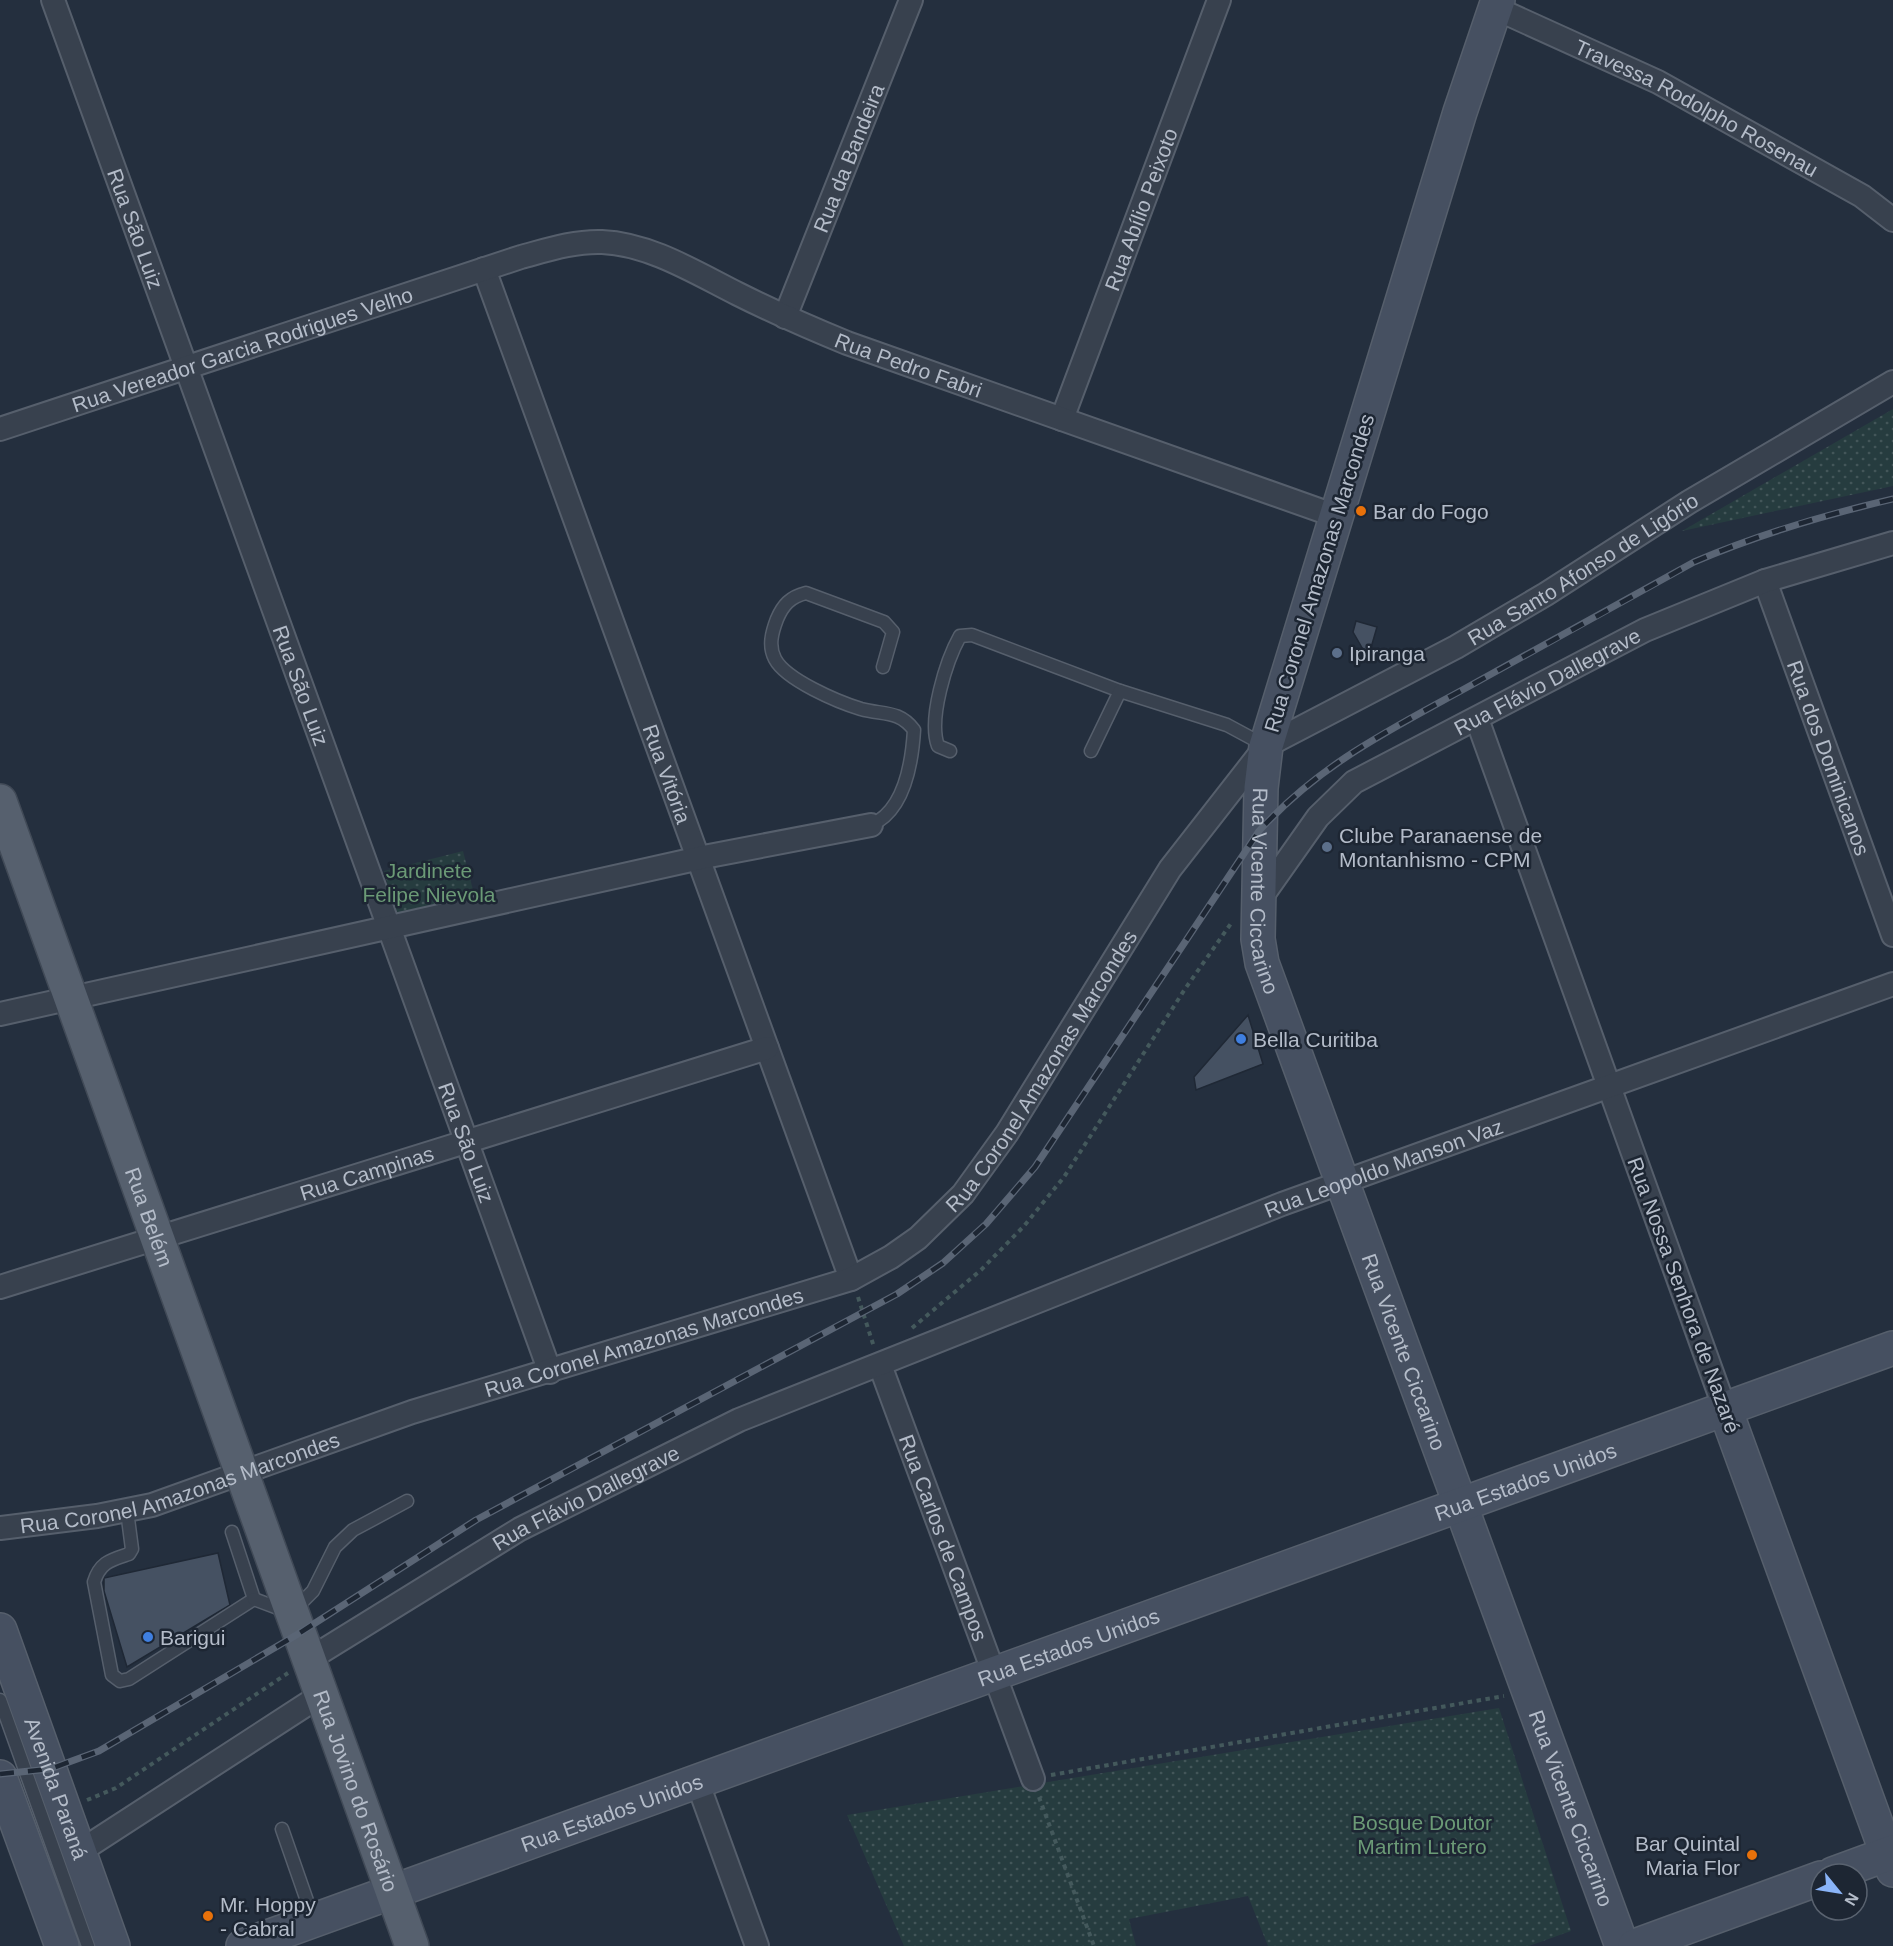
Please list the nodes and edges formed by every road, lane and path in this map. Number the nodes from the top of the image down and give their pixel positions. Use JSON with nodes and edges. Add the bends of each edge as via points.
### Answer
{"nodes":[{"id":1,"x":53,"y":0,"type":"edge"},
{"id":2,"x":911,"y":0,"type":"edge"},
{"id":3,"x":1219,"y":0,"type":"edge"},
{"id":4,"x":1496,"y":4,"type":"edge"},
{"id":5,"x":1893,"y":220,"type":"edge"},
{"id":6,"x":484,"y":269,"type":"junction"},
{"id":7,"x":785,"y":317,"type":"junction"},
{"id":8,"x":186,"y":368,"type":"junction"},
{"id":9,"x":1893,"y":382,"type":"edge"},
{"id":10,"x":1062,"y":419,"type":"junction"},
{"id":11,"x":0,"y":429,"type":"edge"},
{"id":12,"x":1336,"y":516,"type":"junction"},
{"id":13,"x":1893,"y":543,"type":"edge"},
{"id":14,"x":1766,"y":581,"type":"junction"},
{"id":15,"x":883,"y":667,"type":"dead end"},
{"id":16,"x":1120,"y":691,"type":"junction"},
{"id":17,"x":1477,"y":719,"type":"junction"},
{"id":18,"x":1266,"y":746,"type":"junction"},
{"id":19,"x":950,"y":751,"type":"dead end"},
{"id":20,"x":1091,"y":751,"type":"dead end"},
{"id":21,"x":0,"y":801,"type":"edge"},
{"id":22,"x":871,"y":825,"type":"joint"},
{"id":23,"x":698,"y":858,"type":"junction"},
{"id":24,"x":1246,"y":910,"type":"junction"},
{"id":25,"x":389,"y":927,"type":"junction"},
{"id":26,"x":1893,"y":935,"type":"edge"},
{"id":27,"x":1893,"y":984,"type":"edge"},
{"id":28,"x":70,"y":998,"type":"junction"},
{"id":29,"x":0,"y":1014,"type":"edge"},
{"id":30,"x":767,"y":1048,"type":"junction"},
{"id":31,"x":1608,"y":1087,"type":"junction"},
{"id":32,"x":467,"y":1142,"type":"junction"},
{"id":33,"x":1342,"y":1182,"type":"junction"},
{"id":34,"x":157,"y":1238,"type":"junction"},
{"id":35,"x":851,"y":1278,"type":"junction"},
{"id":36,"x":0,"y":1287,"type":"edge"},
{"id":37,"x":864,"y":1313,"type":"dead end"},
{"id":38,"x":906,"y":1334,"type":"dead end"},
{"id":39,"x":1893,"y":1348,"type":"edge"},
{"id":40,"x":880,"y":1365,"type":"junction"},
{"id":41,"x":550,"y":1371,"type":"junction"},
{"id":42,"x":1725,"y":1409,"type":"junction"},
{"id":43,"x":240,"y":1472,"type":"junction"},
{"id":44,"x":407,"y":1501,"type":"dead end"},
{"id":45,"x":1460,"y":1505,"type":"junction"},
{"id":46,"x":127,"y":1511,"type":"junction"},
{"id":47,"x":244,"y":1525,"type":"junction"},
{"id":48,"x":0,"y":1528,"type":"edge"},
{"id":49,"x":238,"y":1552,"type":"junction"},
{"id":50,"x":254,"y":1599,"type":"junction"},
{"id":51,"x":0,"y":1630,"type":"edge"},
{"id":52,"x":297,"y":1645,"type":"junction"},
{"id":53,"x":995,"y":1674,"type":"junction"},
{"id":54,"x":321,"y":1695,"type":"junction"},
{"id":55,"x":1486,"y":1698,"type":"dead end"},
{"id":56,"x":0,"y":1700,"type":"edge"},
{"id":57,"x":0,"y":1777,"type":"edge"},
{"id":58,"x":1033,"y":1779,"type":"junction"},
{"id":59,"x":697,"y":1781,"type":"junction"},
{"id":60,"x":79,"y":1802,"type":"dead end"},
{"id":61,"x":282,"y":1829,"type":"dead end"},
{"id":62,"x":11,"y":1837,"type":"edge"},
{"id":63,"x":79,"y":1852,"type":"junction"},
{"id":64,"x":1891,"y":1859,"type":"edge"},
{"id":65,"x":1869,"y":1865,"type":"edge"},
{"id":66,"x":1809,"y":1882,"type":"edge"},
{"id":67,"x":392,"y":1892,"type":"junction"},
{"id":68,"x":314,"y":1921,"type":"junction"},
{"id":69,"x":62,"y":1946,"type":"edge"},
{"id":70,"x":88,"y":1946,"type":"edge"},
{"id":71,"x":113,"y":1946,"type":"edge"},
{"id":72,"x":243,"y":1946,"type":"edge"},
{"id":73,"x":412,"y":1946,"type":"edge"},
{"id":74,"x":757,"y":1946,"type":"edge"},
{"id":75,"x":1094,"y":1946,"type":"edge"},
{"id":76,"x":1622,"y":1946,"type":"edge"},
{"id":77,"x":1635,"y":1946,"type":"edge"}],
"edges":[{"from":1,"to":8,"type":"street","name":"Rua São Luiz"},
{"from":2,"to":7,"type":"street","name":"Rua da Bandeira"},
{"from":3,"to":10,"type":"street","name":"Rua Abílio Peixoto"},
{"from":4,"to":5,"type":"street","name":"Travessa Rodolpho Rosenau","via":[[1658,82],[1862,196]]},
{"from":4,"to":12,"type":"street","name":"Rua Coronel Amazonas Marcondes"},
{"from":6,"to":7,"type":"street","name":"Rua Pedro Fabri","via":[[553,248],[604,242],[643,250],[677,263]]},
{"from":6,"to":8,"type":"street","name":"Rua Vereador Garcia Rodrigues Velho"},
{"from":6,"to":23,"type":"street","name":"Rua Vitória"},
{"from":7,"to":10,"type":"street","name":"Rua Pedro Fabri","via":[[866,351]]},
{"from":8,"to":11,"type":"street","name":"Rua Vereador Garcia Rodrigues Velho"},
{"from":8,"to":25,"type":"street","name":"Rua São Luiz"},
{"from":9,"to":18,"type":"street","name":"Rua Santo Afonso de Ligório","via":[[1689,502],[1456,647]]},
{"from":10,"to":12,"type":"street","name":"Rua Pedro Fabri"},
{"from":12,"to":18,"type":"street","name":"Rua Coronel Amazonas Marcondes"},
{"from":13,"to":14,"type":"street","name":"Rua Flávio Dallegrave"},
{"from":14,"to":17,"type":"street","name":"Rua Flávio Dallegrave","via":[[1645,630]]},
{"from":14,"to":26,"type":"street","name":"Rua dos Dominicanos"},
{"from":15,"to":22,"type":"lane","via":[[893,632],[884,622],[806,593],[793,596],[773,628],[770,647],[786,672],[861,709],[905,719],[914,730],[913,751],[893,809],[884,820]]},
{"from":16,"to":18,"type":"lane","via":[[1227,725]]},
{"from":16,"to":19,"type":"lane","via":[[972,635],[960,636],[934,717],[938,746]]},
{"from":16,"to":20,"type":"lane"},
{"from":17,"to":24,"type":"street","name":"Rua Flávio Dallegrave","via":[[1354,782],[1318,817]]},
{"from":17,"to":31,"type":"street","name":"Rua Nossa Senhora de Nazaré"},
{"from":18,"to":24,"type":"street","name":"Rua Vicente Ciccarino"},
{"from":18,"to":35,"type":"street","name":"Rua Coronel Amazonas Marcondes","via":[[1164,878],[1028,1101],[976,1177],[918,1238]]},
{"from":21,"to":28,"type":"main road","name":"Rua Belém"},
{"from":22,"to":23,"type":"street"},
{"from":23,"to":25,"type":"street"},
{"from":23,"to":30,"type":"street","name":"Rua Vitória"},
{"from":24,"to":33,"type":"street","name":"Rua Vicente Ciccarino"},
{"from":24,"to":38,"type":"path","via":[[1185,989],[1064,1177],[981,1270]]},
{"from":25,"to":28,"type":"street"},
{"from":25,"to":32,"type":"street","name":"Rua São Luiz"},
{"from":27,"to":31,"type":"street","name":"Rua Leopoldo Manson Vaz"},
{"from":28,"to":29,"type":"street"},
{"from":28,"to":34,"type":"main road","name":"Rua Belém"},
{"from":30,"to":32,"type":"street","name":"Rua Campinas"},
{"from":30,"to":35,"type":"street","name":"Rua Vitória"},
{"from":31,"to":33,"type":"street","name":"Rua Leopoldo Manson Vaz"},
{"from":31,"to":42,"type":"street","name":"Rua Nossa Senhora de Nazaré"},
{"from":32,"to":34,"type":"street","name":"Rua Campinas"},
{"from":32,"to":41,"type":"street","name":"Rua São Luiz"},
{"from":33,"to":40,"type":"street","name":"Rua Leopoldo Manson Vaz"},
{"from":33,"to":45,"type":"street","name":"Rua Vicente Ciccarino"},
{"from":34,"to":36,"type":"street","name":"Rua Campinas"},
{"from":34,"to":43,"type":"main road","name":"Rua Belém"},
{"from":35,"to":41,"type":"street","name":"Rua Coronel Amazonas Marcondes"},
{"from":37,"to":40,"type":"path"},
{"from":39,"to":42,"type":"street","name":"Rua Estados Unidos"},
{"from":40,"to":52,"type":"street","name":"Rua Flávio Dallegrave","via":[[739,1420]]},
{"from":40,"to":53,"type":"street","name":"Rua Carlos de Campos"},
{"from":41,"to":43,"type":"street","name":"Rua Coronel Amazonas Marcondes","via":[[412,1412]]},
{"from":42,"to":45,"type":"street","name":"Rua Estados Unidos"},
{"from":42,"to":64,"type":"street","name":"Rua Nossa Senhora de Nazaré"},
{"from":43,"to":46,"type":"street","name":"Rua Coronel Amazonas Marcondes"},
{"from":43,"to":47,"type":"main road","name":"Rua Belém"},
{"from":44,"to":52,"type":"lane","via":[[353,1530],[335,1548],[313,1591]]},
{"from":45,"to":53,"type":"street","name":"Rua Estados Unidos"},
{"from":45,"to":76,"type":"street","name":"Rua Vicente Ciccarino"},
{"from":46,"to":48,"type":"street","name":"Rua Coronel Amazonas Marcondes"},
{"from":46,"to":50,"type":"lane","via":[[132,1549],[129,1554],[105,1562],[94,1582],[112,1675],[120,1681]]},
{"from":47,"to":49,"type":"lane"},
{"from":47,"to":49,"type":"lane","via":[[245,1544]]},
{"from":47,"to":52,"type":"main road","name":"Rua Belém"},
{"from":49,"to":50,"type":"lane"},
{"from":50,"to":52,"type":"lane"},
{"from":51,"to":63,"type":"street","name":"Avenida Paraná"},
{"from":52,"to":54,"type":"main road","name":"Rua Jovino do Rosário"},
{"from":52,"to":60,"type":"path","via":[[116,1788]]},
{"from":53,"to":58,"type":"street","name":"Rua Carlos de Campos"},
{"from":53,"to":59,"type":"street","name":"Rua Estados Unidos"},
{"from":54,"to":63,"type":"street"},
{"from":54,"to":67,"type":"main road","name":"Rua Jovino do Rosário"},
{"from":55,"to":58,"type":"path"},
{"from":56,"to":70,"type":"lane"},
{"from":57,"to":62,"type":"street"},
{"from":58,"to":75,"type":"path"},
{"from":59,"to":67,"type":"street","name":"Rua Estados Unidos"},
{"from":59,"to":74,"type":"street"},
{"from":61,"to":68,"type":"lane"},
{"from":62,"to":69,"type":"street"},
{"from":63,"to":71,"type":"street","name":"Avenida Paraná"},
{"from":64,"to":65,"type":"street"},
{"from":66,"to":77,"type":"street"},
{"from":67,"to":68,"type":"street","name":"Rua Estados Unidos"},
{"from":67,"to":73,"type":"main road","name":"Rua Jovino do Rosário"},
{"from":68,"to":72,"type":"street","name":"Rua Estados Unidos"}]}
